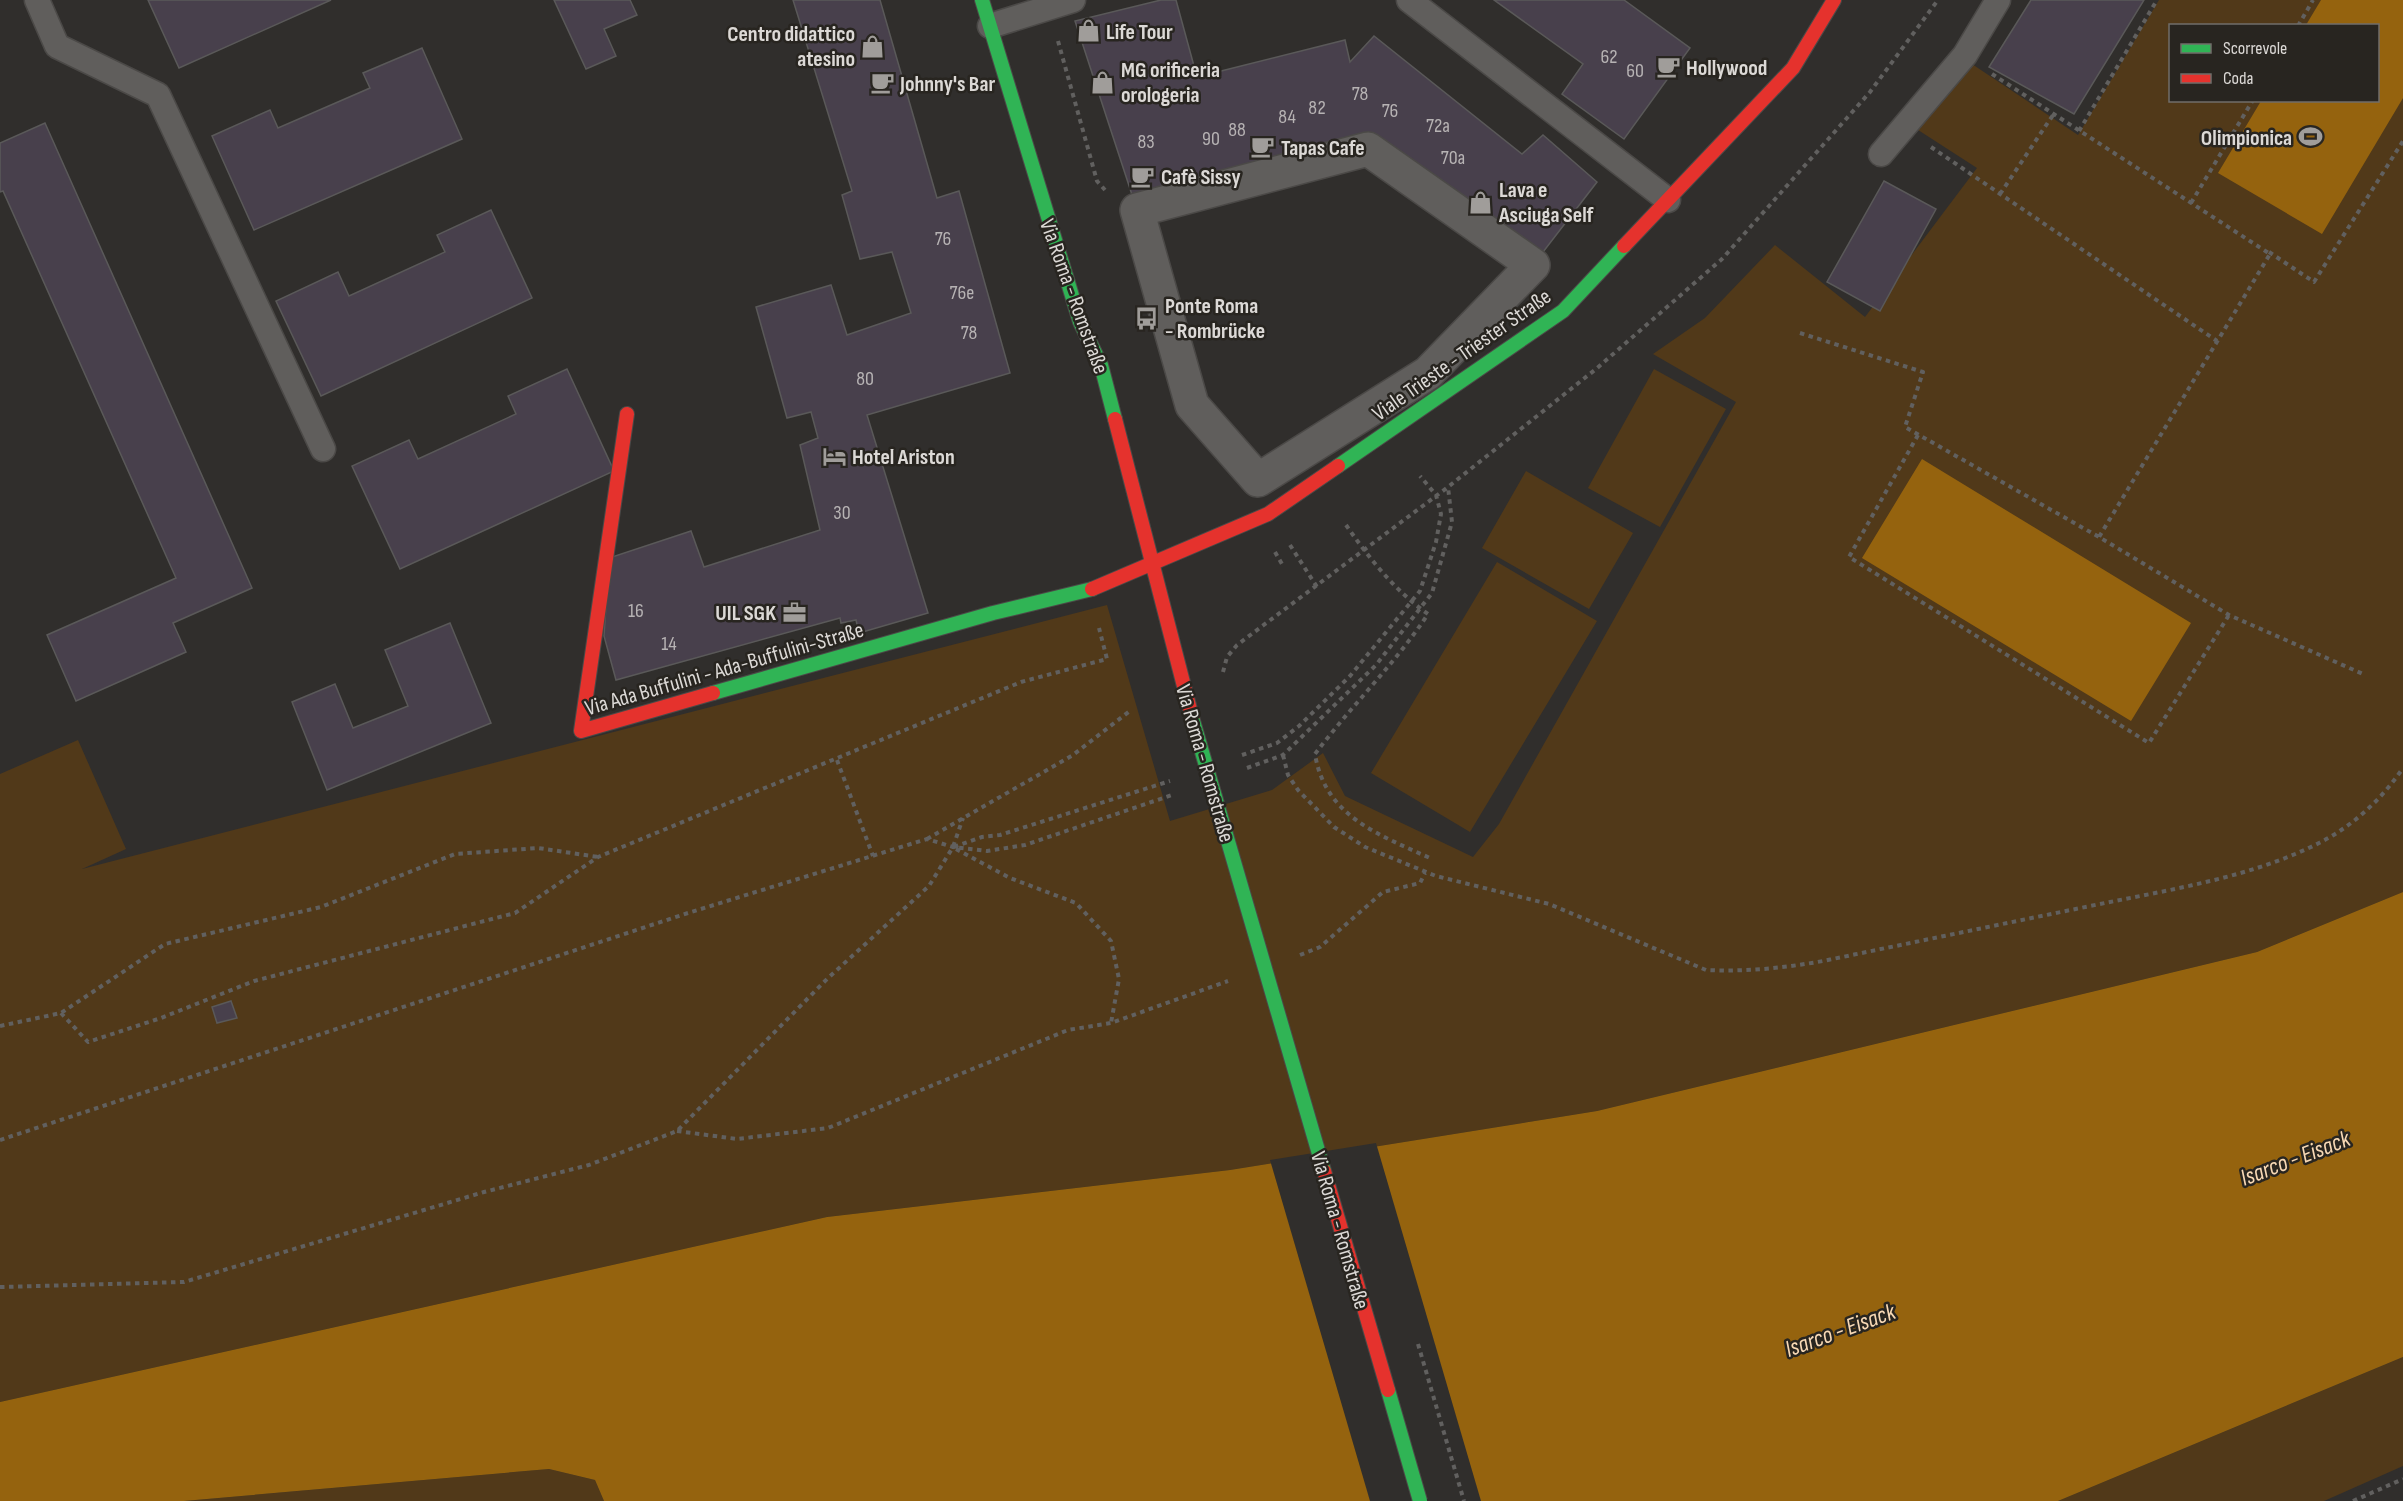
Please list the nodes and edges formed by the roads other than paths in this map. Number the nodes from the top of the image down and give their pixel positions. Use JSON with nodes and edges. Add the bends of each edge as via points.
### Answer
{"nodes":[{"id":1,"x":37,"y":0,"type":"edge"},
{"id":2,"x":982,"y":0,"type":"edge"},
{"id":3,"x":1073,"y":0,"type":"edge"},
{"id":4,"x":1409,"y":0,"type":"edge"},
{"id":5,"x":1834,"y":0,"type":"edge"},
{"id":6,"x":1998,"y":0,"type":"edge"},
{"id":7,"x":990,"y":26,"type":"junction"},
{"id":8,"x":1881,"y":154,"type":"dead end"},
{"id":9,"x":1668,"y":200,"type":"junction"},
{"id":10,"x":1470,"y":331,"type":"junction"},
{"id":11,"x":1495,"y":356,"type":"junction"},
{"id":12,"x":627,"y":414,"type":"dead end"},
{"id":13,"x":322,"y":448,"type":"dead end"},
{"id":14,"x":1151,"y":567,"type":"junction"},
{"id":15,"x":1420,"y":1501,"type":"edge"}],
"edges":[{"from":1,"to":13,"type":"lane","via":[[57,46],[158,95]]},
{"from":2,"to":7,"type":"street","name":"Via Roma - Romstraße"},
{"from":3,"to":7,"type":"lane"},
{"from":4,"to":9,"type":"lane"},
{"from":5,"to":9,"type":"street","name":"Viale Trieste - Triester Straße","via":[[1793,68]]},
{"from":6,"to":8,"type":"lane","via":[[1965,55]]},
{"from":7,"to":14,"type":"street","name":"Via Roma - Romstraße","via":[[1080,322],[1101,365]]},
{"from":9,"to":11,"type":"street","name":"Viale Trieste - Triester Straße","via":[[1563,311]]},
{"from":10,"to":10,"type":"street","via":[[1428,373],[1258,480],[1192,405],[1137,210],[1368,149],[1533,265]]},
{"from":10,"to":11,"type":"lane"},
{"from":11,"to":14,"type":"street","name":"Viale Trieste - Triester Straße","via":[[1268,514]]},
{"from":12,"to":14,"type":"street","name":"Via Ada Buffulini - Ada-Buffulini-Straße","via":[[581,731],[1090,589]]},
{"from":14,"to":15,"type":"street","name":"Via Roma - Romstraße","bridge":true}]}
